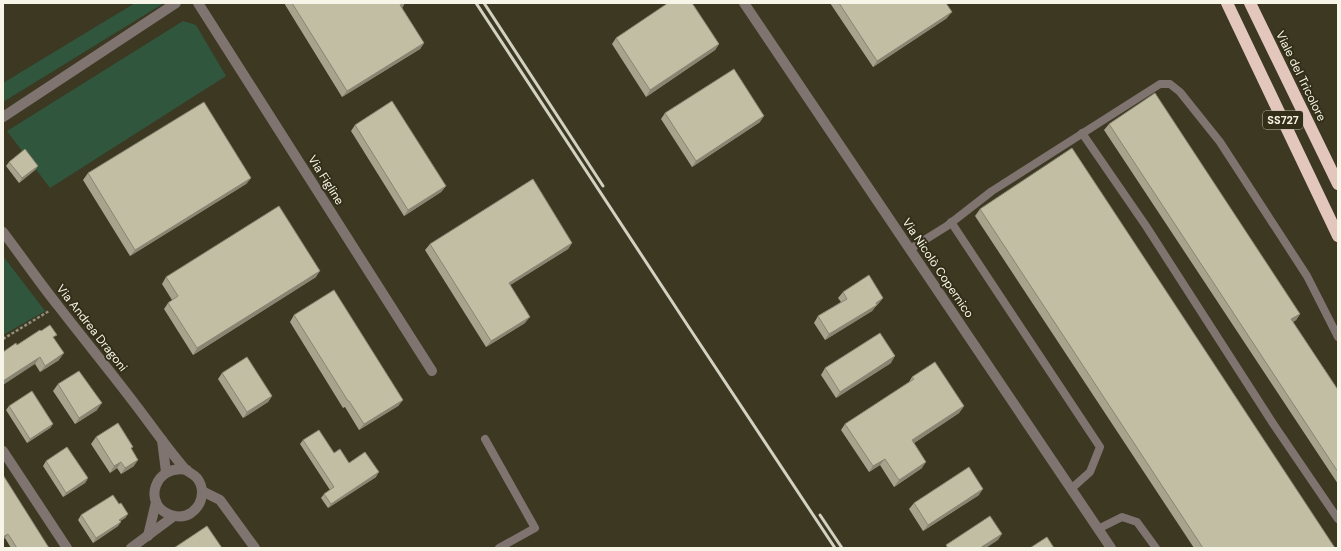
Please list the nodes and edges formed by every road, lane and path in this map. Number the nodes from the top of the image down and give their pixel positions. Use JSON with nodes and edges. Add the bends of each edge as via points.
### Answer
{"nodes":[{"id":1,"x":176,"y":3,"type":"edge"},
{"id":2,"x":198,"y":3,"type":"edge"},
{"id":3,"x":744,"y":3,"type":"edge"},
{"id":4,"x":1227,"y":3,"type":"edge"},
{"id":5,"x":1250,"y":3,"type":"edge"},
{"id":6,"x":3,"y":117,"type":"edge"},
{"id":7,"x":1082,"y":133,"type":"junction"},
{"id":8,"x":1338,"y":184,"type":"edge"},
{"id":9,"x":951,"y":222,"type":"junction"},
{"id":10,"x":3,"y":232,"type":"edge"},
{"id":11,"x":1338,"y":236,"type":"edge"},
{"id":12,"x":910,"y":249,"type":"junction"},
{"id":13,"x":58,"y":306,"type":"junction"},
{"id":14,"x":1338,"y":337,"type":"edge"},
{"id":15,"x":3,"y":339,"type":"edge"},
{"id":16,"x":432,"y":371,"type":"dead end"},
{"id":17,"x":485,"y":438,"type":"dead end"},
{"id":18,"x":162,"y":440,"type":"junction"},
{"id":19,"x":3,"y":451,"type":"edge"},
{"id":20,"x":187,"y":470,"type":"junction"},
{"id":21,"x":166,"y":472,"type":"junction"},
{"id":22,"x":1071,"y":489,"type":"junction"},
{"id":23,"x":202,"y":491,"type":"junction"},
{"id":24,"x":156,"y":502,"type":"junction"},
{"id":25,"x":174,"y":516,"type":"junction"},
{"id":26,"x":1338,"y":519,"type":"edge"},
{"id":27,"x":1098,"y":529,"type":"junction"},
{"id":28,"x":148,"y":536,"type":"junction"},
{"id":29,"x":67,"y":548,"type":"edge"},
{"id":30,"x":131,"y":548,"type":"edge"},
{"id":31,"x":255,"y":548,"type":"edge"},
{"id":32,"x":499,"y":548,"type":"edge"},
{"id":33,"x":1111,"y":548,"type":"edge"},
{"id":34,"x":1156,"y":548,"type":"edge"}],
"edges":[{"from":1,"to":6,"type":"street"},
{"from":2,"to":16,"type":"street","name":"Via Figline"},
{"from":3,"to":12,"type":"street","name":"Via Nicolò Copernico"},
{"from":4,"to":11,"type":"highway","number":"SS727"},
{"from":5,"to":8,"type":"highway","name":"Viale del Tricolore","number":"SS727"},
{"from":7,"to":9,"type":"lane","via":[[992,191]]},
{"from":7,"to":14,"type":"lane","via":[[1160,84],[1170,84],[1180,92],[1220,142],[1307,276]]},
{"from":7,"to":26,"type":"lane"},
{"from":9,"to":12,"type":"lane"},
{"from":9,"to":22,"type":"lane","via":[[1100,447],[1090,472]]},
{"from":10,"to":13,"type":"street","name":"Via Andrea Dragoni"},
{"from":12,"to":22,"type":"street","name":"Via Nicolò Copernico"},
{"from":13,"to":15,"type":"path"},
{"from":13,"to":18,"type":"street","name":"Via Andrea Dragoni"},
{"from":17,"to":32,"type":"lane","via":[[536,528]]},
{"from":18,"to":20,"type":"street","name":"Via Andrea Dragoni"},
{"from":18,"to":21,"type":"street","name":"Via Andrea Dragoni"},
{"from":19,"to":29,"type":"street"},
{"from":20,"to":21,"type":"street","via":[[176,469]]},
{"from":20,"to":23,"type":"street","via":[[197,479]]},
{"from":21,"to":24,"type":"street","via":[[157,482]]},
{"from":22,"to":27,"type":"street","name":"Via Nicolò Copernico"},
{"from":23,"to":25,"type":"street","via":[[196,509],[186,515]]},
{"from":23,"to":31,"type":"street","via":[[220,500]]},
{"from":24,"to":25,"type":"street","via":[[163,511]]},
{"from":24,"to":28,"type":"street"},
{"from":25,"to":28,"type":"street"},
{"from":27,"to":33,"type":"street","name":"Via Nicolò Copernico"},
{"from":27,"to":34,"type":"lane","via":[[1122,517],[1137,522]]},
{"from":28,"to":30,"type":"street"}]}
